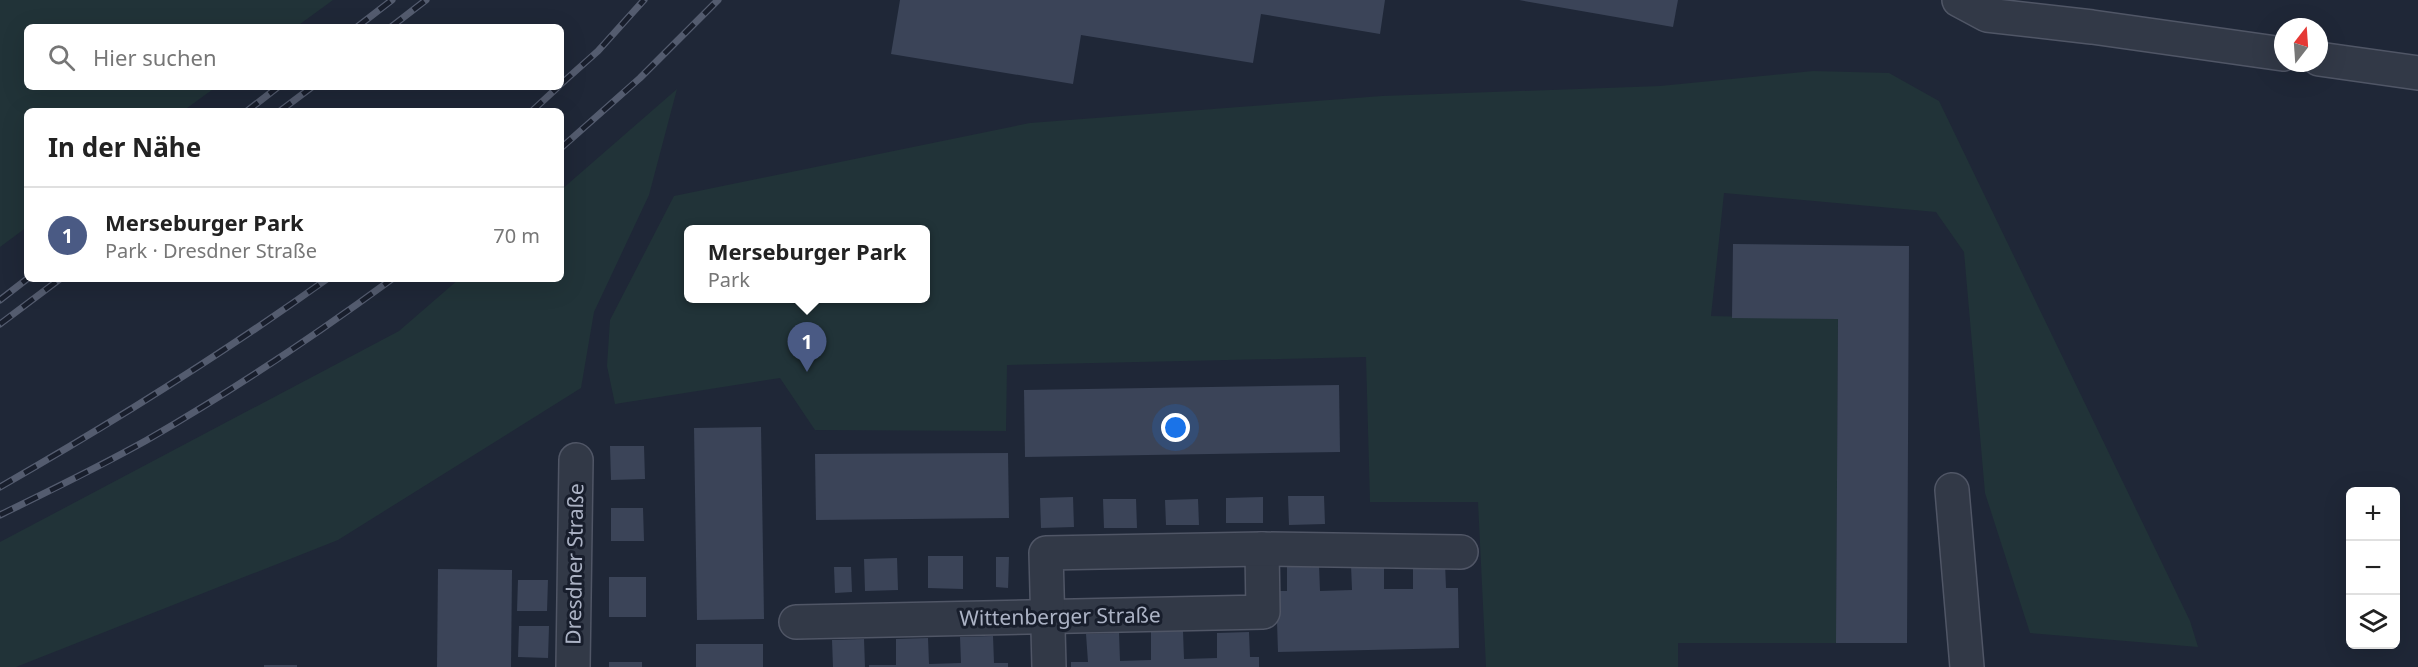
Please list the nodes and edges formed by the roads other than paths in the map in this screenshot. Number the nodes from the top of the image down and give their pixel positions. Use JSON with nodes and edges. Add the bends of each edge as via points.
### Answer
{"nodes":[{"id":1,"x":1959,"y":0,"type":"edge"},
{"id":2,"x":2274,"y":53,"type":"edge"},
{"id":3,"x":2328,"y":60,"type":"edge"},
{"id":4,"x":2418,"y":73,"type":"edge"},
{"id":5,"x":576,"y":460,"type":"dead end"},
{"id":6,"x":1952,"y":490,"type":"dead end"},
{"id":7,"x":1262,"y":549,"type":"junction"},
{"id":8,"x":1461,"y":552,"type":"dead end"},
{"id":9,"x":1048,"y":616,"type":"junction"},
{"id":10,"x":796,"y":622,"type":"dead end"},
{"id":11,"x":573,"y":667,"type":"edge"},
{"id":12,"x":1049,"y":667,"type":"edge"},
{"id":13,"x":1967,"y":667,"type":"edge"}],
"edges":[{"from":1,"to":2,"type":"street","via":[[1987,15]]},
{"from":3,"to":4,"type":"street"},
{"from":5,"to":11,"type":"street","name":"Dresdner Straße"},
{"from":6,"to":13,"type":"street"},
{"from":7,"to":8,"type":"street"},
{"from":7,"to":9,"type":"street","name":"Wittenberger Straße","via":[[1263,612]]},
{"from":7,"to":9,"type":"street","via":[[1046,553]]},
{"from":9,"to":10,"type":"street","name":"Wittenberger Straße"},
{"from":9,"to":12,"type":"street"}]}
